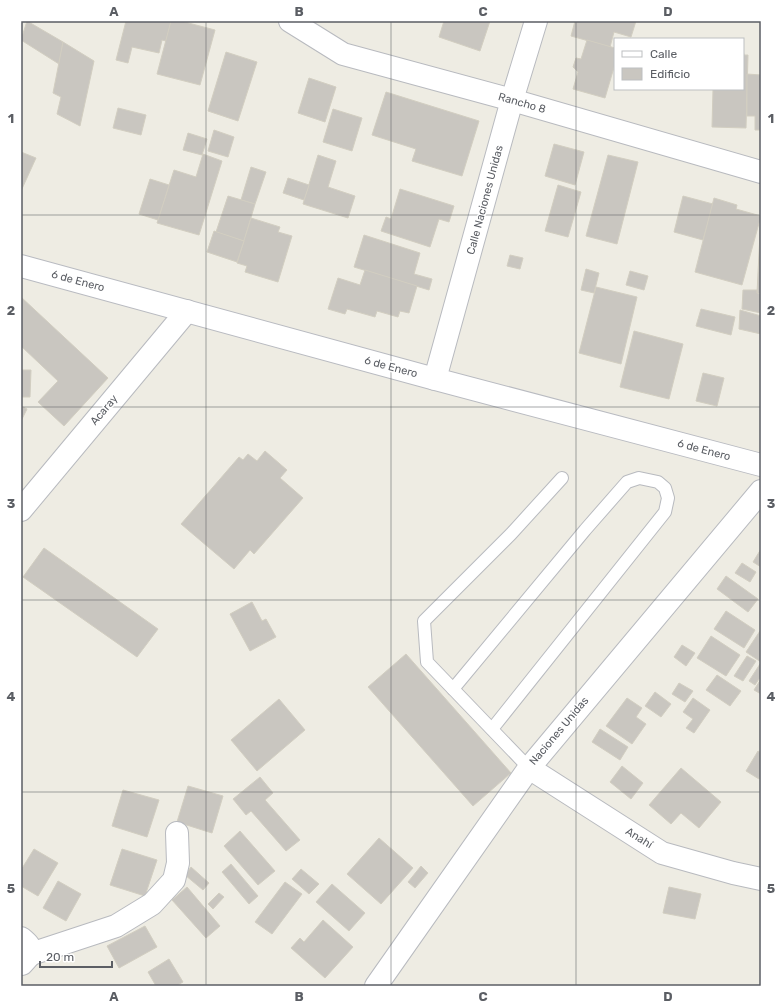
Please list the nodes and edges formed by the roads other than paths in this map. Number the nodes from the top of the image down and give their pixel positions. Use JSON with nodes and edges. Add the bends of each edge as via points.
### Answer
{"nodes":[{"id":1,"x":290,"y":21,"type":"edge"},
{"id":2,"x":536,"y":21,"type":"edge"},
{"id":3,"x":512,"y":100,"type":"junction"},
{"id":4,"x":761,"y":172,"type":"edge"},
{"id":5,"x":21,"y":266,"type":"edge"},
{"id":6,"x":187,"y":311,"type":"junction"},
{"id":7,"x":435,"y":379,"type":"junction"},
{"id":8,"x":761,"y":465,"type":"edge"},
{"id":9,"x":562,"y":478,"type":"dead end"},
{"id":10,"x":761,"y":491,"type":"edge"},
{"id":11,"x":21,"y":510,"type":"edge"},
{"id":12,"x":453,"y":689,"type":"junction"},
{"id":13,"x":492,"y":729,"type":"junction"},
{"id":14,"x":529,"y":768,"type":"junction"},
{"id":15,"x":177,"y":833,"type":"dead end"},
{"id":16,"x":761,"y":879,"type":"edge"},
{"id":17,"x":24,"y":952,"type":"edge"},
{"id":18,"x":376,"y":986,"type":"edge"}],
"edges":[{"from":1,"to":3,"type":"street","name":"Rancho 8","via":[[343,54]]},
{"from":2,"to":3,"type":"street","name":"Calle Naciones Unidas"},
{"from":3,"to":4,"type":"street","name":"Rancho 8"},
{"from":3,"to":7,"type":"street","name":"Calle Naciones Unidas"},
{"from":5,"to":6,"type":"street","name":"6 de Enero"},
{"from":6,"to":7,"type":"street","name":"6 de Enero"},
{"from":6,"to":11,"type":"street","name":"Acaray"},
{"from":7,"to":8,"type":"street","name":"6 de Enero"},
{"from":9,"to":12,"type":"lane","via":[[511,534],[424,621],[427,662]]},
{"from":10,"to":14,"type":"street","name":"Naciones Unidas"},
{"from":12,"to":13,"type":"lane"},
{"from":12,"to":13,"type":"lane","via":[[628,482],[639,478],[658,482],[665,488],[668,498],[665,512]]},
{"from":13,"to":14,"type":"lane"},
{"from":14,"to":16,"type":"street","name":"Anahí","via":[[662,853]]},
{"from":14,"to":18,"type":"street","name":"Naciones Unidas"},
{"from":15,"to":17,"type":"street","via":[[178,864],[174,880],[152,904],[116,926]]}]}
